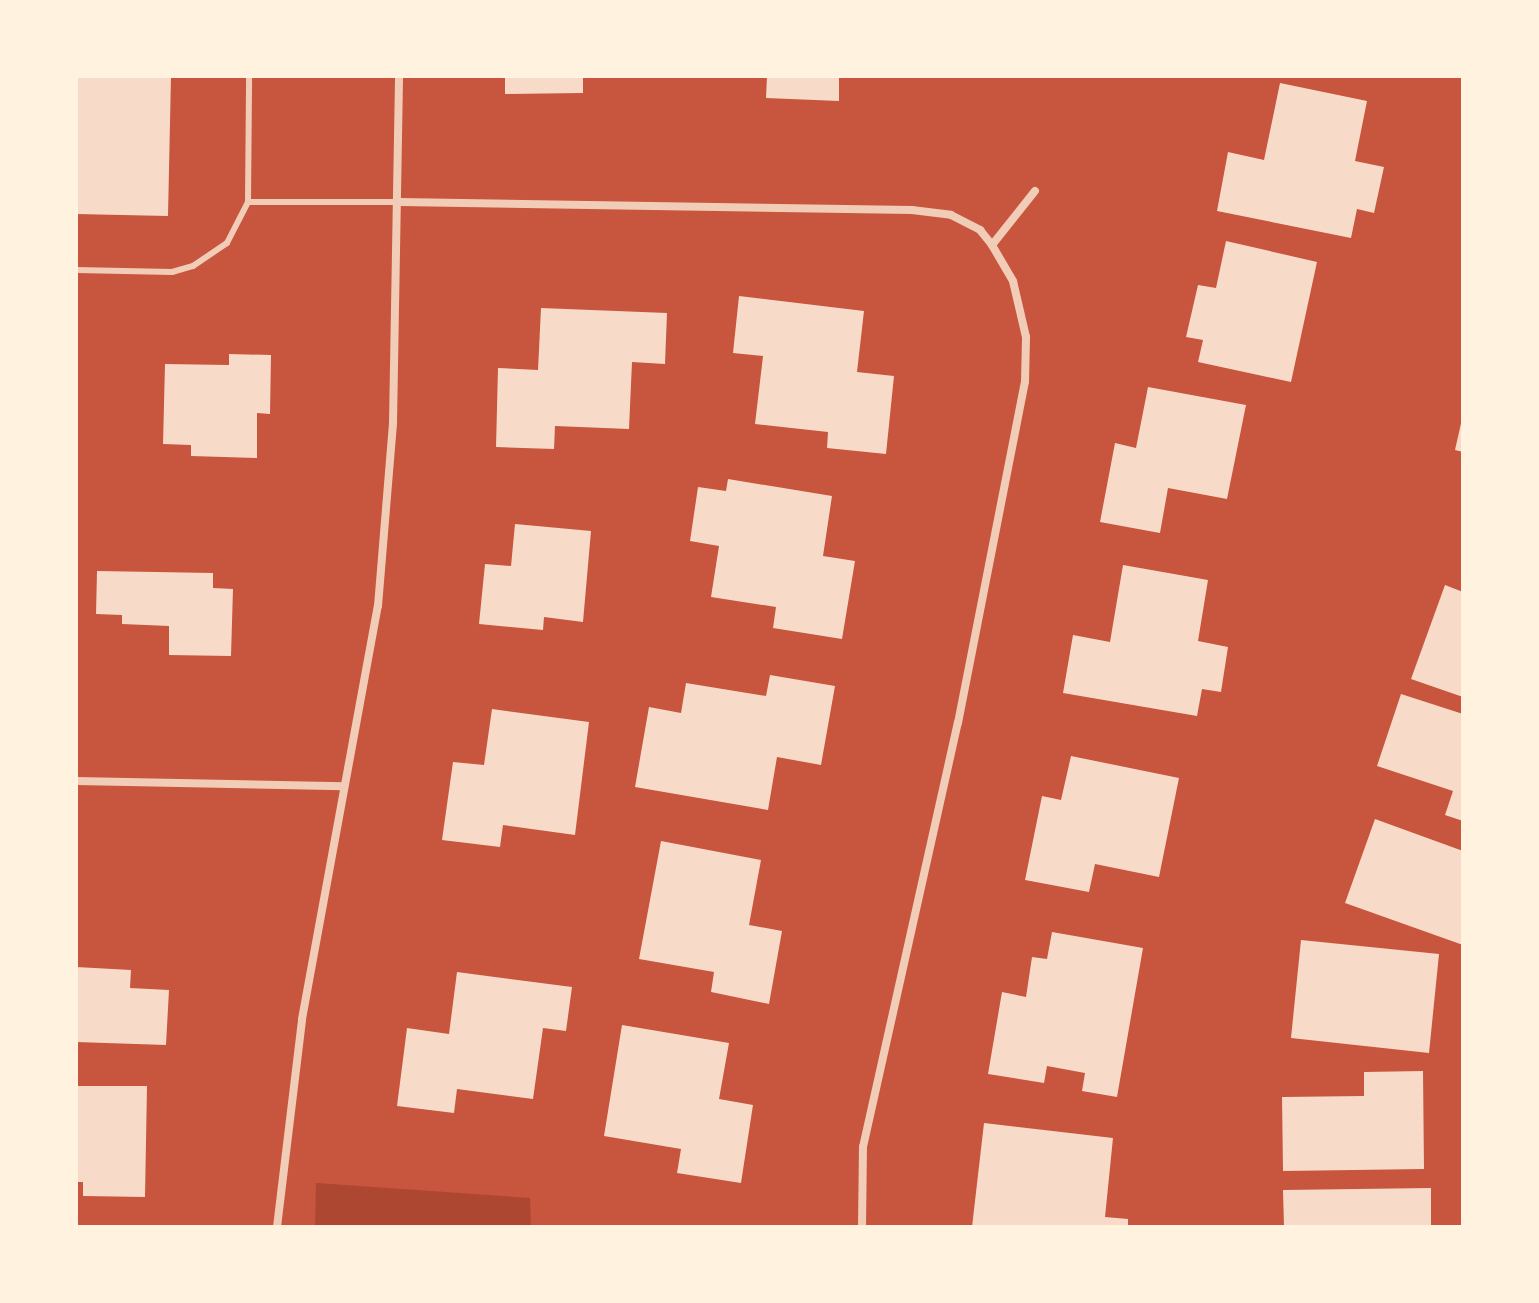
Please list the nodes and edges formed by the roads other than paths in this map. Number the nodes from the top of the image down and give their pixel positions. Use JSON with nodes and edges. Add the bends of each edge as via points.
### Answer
{"nodes":[{"id":1,"x":249,"y":76,"type":"edge"},
{"id":2,"x":399,"y":76,"type":"edge"},
{"id":3,"x":1035,"y":191,"type":"dead end"},
{"id":4,"x":248,"y":202,"type":"junction"},
{"id":5,"x":400,"y":202,"type":"junction"},
{"id":6,"x":992,"y":245,"type":"junction"},
{"id":7,"x":76,"y":270,"type":"edge"},
{"id":8,"x":76,"y":781,"type":"edge"},
{"id":9,"x":344,"y":786,"type":"junction"},
{"id":10,"x":277,"y":1227,"type":"edge"},
{"id":11,"x":862,"y":1227,"type":"edge"}],
"edges":[{"from":1,"to":4,"type":"lane"},
{"from":2,"to":5,"type":"street"},
{"from":3,"to":6,"type":"street"},
{"from":4,"to":5,"type":"lane"},
{"from":4,"to":7,"type":"lane","via":[[227,243],[193,266],[172,272]]},
{"from":5,"to":6,"type":"street","via":[[912,210],[951,215],[980,230]]},
{"from":5,"to":9,"type":"street","via":[[393,423],[378,606]]},
{"from":6,"to":11,"type":"street","via":[[1013,281],[1026,337],[1025,382],[958,723],[863,1147]]},
{"from":8,"to":9,"type":"street"},
{"from":9,"to":10,"type":"street","via":[[302,1019]]}]}
